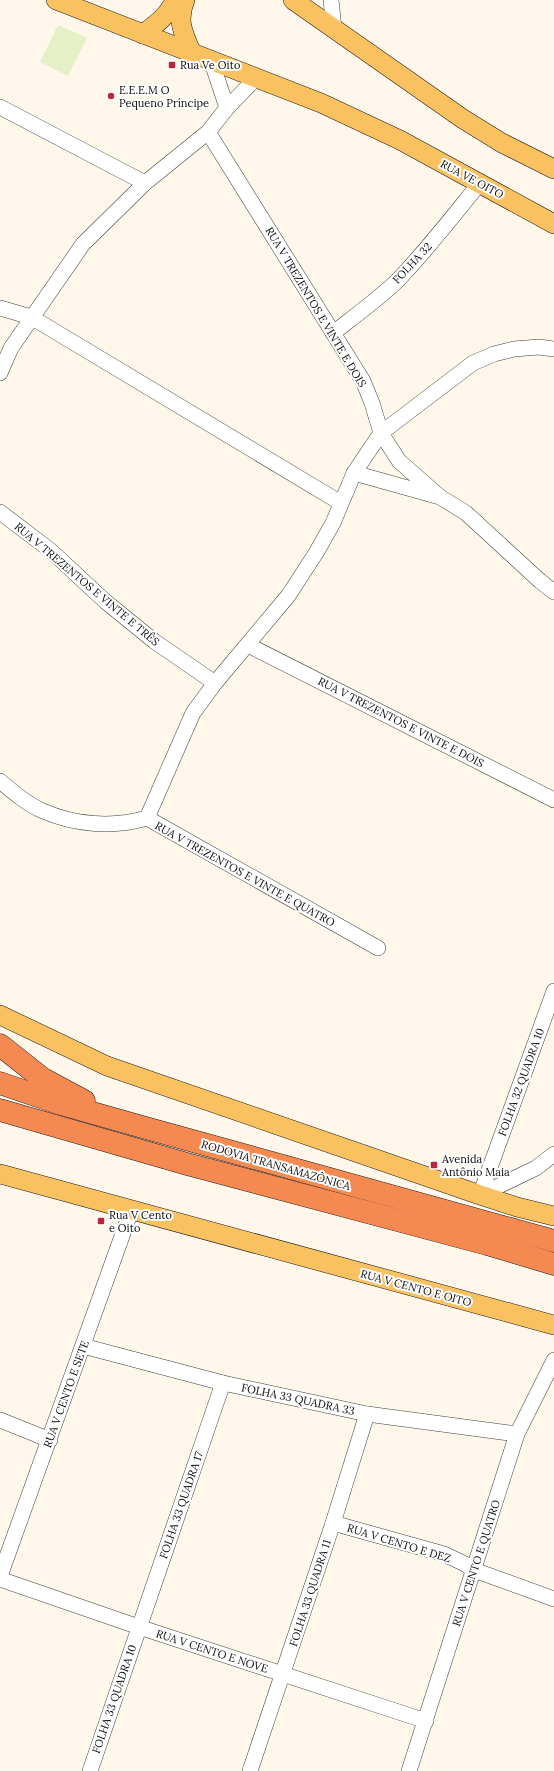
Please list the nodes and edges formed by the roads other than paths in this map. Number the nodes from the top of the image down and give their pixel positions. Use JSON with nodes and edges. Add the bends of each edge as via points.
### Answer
{"nodes":[{"id":1,"x":56,"y":0,"type":"edge"},
{"id":2,"x":175,"y":0,"type":"edge"},
{"id":3,"x":185,"y":0,"type":"edge"},
{"id":4,"x":293,"y":0,"type":"edge"},
{"id":5,"x":330,"y":0,"type":"edge"},
{"id":6,"x":334,"y":28,"type":"junction"},
{"id":7,"x":142,"y":34,"type":"junction"},
{"id":8,"x":192,"y":54,"type":"junction"},
{"id":9,"x":211,"y":60,"type":"junction"},
{"id":10,"x":257,"y":78,"type":"junction"},
{"id":11,"x":0,"y":107,"type":"edge"},
{"id":12,"x":227,"y":108,"type":"junction"},
{"id":13,"x":208,"y":132,"type":"junction"},
{"id":14,"x":554,"y":169,"type":"edge"},
{"id":15,"x":145,"y":183,"type":"junction"},
{"id":16,"x":480,"y":183,"type":"junction"},
{"id":17,"x":554,"y":224,"type":"edge"},
{"id":18,"x":0,"y":308,"type":"edge"},
{"id":19,"x":31,"y":317,"type":"junction"},
{"id":20,"x":333,"y":333,"type":"junction"},
{"id":21,"x":554,"y":349,"type":"edge"},
{"id":22,"x":0,"y":374,"type":"edge"},
{"id":23,"x":381,"y":433,"type":"junction"},
{"id":24,"x":354,"y":473,"type":"junction"},
{"id":25,"x":440,"y":497,"type":"junction"},
{"id":26,"x":341,"y":503,"type":"junction"},
{"id":27,"x":0,"y":512,"type":"edge"},
{"id":28,"x":554,"y":592,"type":"edge"},
{"id":29,"x":248,"y":645,"type":"junction"},
{"id":30,"x":215,"y":683,"type":"junction"},
{"id":31,"x":0,"y":781,"type":"edge"},
{"id":32,"x":554,"y":800,"type":"edge"},
{"id":33,"x":147,"y":818,"type":"junction"},
{"id":34,"x":378,"y":948,"type":"dead end"},
{"id":35,"x":554,"y":991,"type":"edge"},
{"id":36,"x":0,"y":1015,"type":"edge"},
{"id":37,"x":0,"y":1045,"type":"edge"},
{"id":38,"x":0,"y":1083,"type":"edge"},
{"id":39,"x":0,"y":1110,"type":"edge"},
{"id":40,"x":146,"y":1128,"type":"junction"},
{"id":41,"x":554,"y":1154,"type":"edge"},
{"id":42,"x":0,"y":1174,"type":"edge"},
{"id":43,"x":480,"y":1195,"type":"junction"},
{"id":44,"x":131,"y":1211,"type":"junction"},
{"id":45,"x":554,"y":1216,"type":"edge"},
{"id":46,"x":552,"y":1240,"type":"edge"},
{"id":47,"x":554,"y":1264,"type":"edge"},
{"id":48,"x":554,"y":1325,"type":"edge"},
{"id":49,"x":82,"y":1346,"type":"junction"},
{"id":50,"x":554,"y":1360,"type":"edge"},
{"id":51,"x":223,"y":1383,"type":"junction"},
{"id":52,"x":367,"y":1414,"type":"junction"},
{"id":53,"x":0,"y":1420,"type":"edge"},
{"id":54,"x":517,"y":1434,"type":"junction"},
{"id":55,"x":50,"y":1440,"type":"junction"},
{"id":56,"x":333,"y":1523,"type":"junction"},
{"id":57,"x":474,"y":1570,"type":"junction"},
{"id":58,"x":0,"y":1576,"type":"edge"},
{"id":59,"x":0,"y":1579,"type":"edge"},
{"id":60,"x":554,"y":1599,"type":"edge"},
{"id":61,"x":139,"y":1627,"type":"junction"},
{"id":62,"x":282,"y":1674,"type":"junction"},
{"id":63,"x":426,"y":1721,"type":"junction"},
{"id":64,"x":90,"y":1771,"type":"edge"},
{"id":65,"x":250,"y":1771,"type":"edge"},
{"id":66,"x":408,"y":1771,"type":"edge"}],
"edges":[{"from":1,"to":7,"type":"main road","name":"RUA VE OITO"},
{"from":2,"to":7,"type":"main road","via":[[158,23]]},
{"from":3,"to":8,"type":"main road","via":[[180,19]]},
{"from":4,"to":6,"type":"main road"},
{"from":5,"to":6,"type":"street"},
{"from":6,"to":14,"type":"main road","via":[[463,119],[502,143]]},
{"from":7,"to":8,"type":"main road","name":"RUA VE OITO"},
{"from":8,"to":9,"type":"main road","name":"RUA VE OITO"},
{"from":9,"to":10,"type":"main road","name":"RUA VE OITO"},
{"from":9,"to":12,"type":"street"},
{"from":10,"to":12,"type":"street"},
{"from":10,"to":16,"type":"main road","name":"RUA VE OITO","via":[[321,102],[367,123]]},
{"from":11,"to":15,"type":"street"},
{"from":12,"to":13,"type":"street"},
{"from":13,"to":15,"type":"street"},
{"from":13,"to":20,"type":"street","name":"RUA V TREZENTOS E VINTE E DOIS"},
{"from":15,"to":19,"type":"street","via":[[83,244]]},
{"from":16,"to":17,"type":"main road","name":"RUA VE OITO"},
{"from":16,"to":20,"type":"street","name":"FOLHA 32","via":[[396,281],[374,302]]},
{"from":18,"to":19,"type":"street"},
{"from":19,"to":22,"type":"street","via":[[11,348]]},
{"from":19,"to":26,"type":"street"},
{"from":20,"to":23,"type":"street","name":"RUA V TREZENTOS E VINTE E DOIS","via":[[363,381]]},
{"from":21,"to":23,"type":"street","via":[[514,349],[473,363]]},
{"from":23,"to":24,"type":"street"},
{"from":23,"to":25,"type":"street","name":"RUA V TREZENTOS E VINTE E DOIS","via":[[399,462]]},
{"from":24,"to":25,"type":"street","name":"RUA V TREZENTOS E VINTE E DOIS"},
{"from":24,"to":26,"type":"street"},
{"from":25,"to":28,"type":"street","name":"RUA V TREZENTOS E VINTE E DOIS","via":[[466,513]]},
{"from":26,"to":29,"type":"street","via":[[316,554],[288,596]]},
{"from":27,"to":30,"type":"street","name":"RUA V TREZENTOS E VINTE E TRÊS","via":[[50,550],[106,602],[154,641]]},
{"from":29,"to":30,"type":"street"},
{"from":29,"to":32,"type":"street","name":"RUA V TREZENTOS E VINTE E DOIS"},
{"from":30,"to":33,"type":"street","via":[[193,713]]},
{"from":31,"to":33,"type":"street","name":"RUA V TREZENTOS E VINTE E QUATRO","via":[[20,798],[43,811],[72,820],[118,825]]},
{"from":33,"to":34,"type":"street","name":"RUA V TREZENTOS E VINTE E QUATRO"},
{"from":35,"to":43,"type":"street","name":"FOLHA 32 QUADRA 10"},
{"from":36,"to":43,"type":"main road","via":[[107,1066]]},
{"from":37,"to":40,"type":"highway","via":[[43,1079]]},
{"from":38,"to":40,"type":"highway","name":"RODOVIA TRANSAMAZÔNICA","via":[[61,1104]]},
{"from":39,"to":47,"type":"highway","name":"RODOVIA TRANSAMAZÔNICA","via":[[179,1162]]},
{"from":40,"to":46,"type":"highway","name":"RODOVIA TRANSAMAZÔNICA"},
{"from":41,"to":43,"type":"street","via":[[536,1168]]},
{"from":42,"to":44,"type":"main road","name":"RUA V CENTO E OITO"},
{"from":43,"to":45,"type":"main road","via":[[517,1208]]},
{"from":44,"to":48,"type":"main road","name":"RUA V CENTO E OITO"},
{"from":44,"to":49,"type":"street","name":"RUA V CENTO E SETE"},
{"from":49,"to":51,"type":"street","name":"FOLHA 33 QUADRA 33"},
{"from":49,"to":55,"type":"street","name":"RUA V CENTO E SETE"},
{"from":50,"to":54,"type":"street","name":"RUA V CENTO E QUATRO"},
{"from":51,"to":52,"type":"street","name":"FOLHA 33 QUADRA 33"},
{"from":51,"to":61,"type":"street","name":"FOLHA 33 QUADRA 17"},
{"from":52,"to":54,"type":"street","name":"FOLHA 33 QUADRA 33"},
{"from":52,"to":56,"type":"street","name":"FOLHA 33 QUADRA 11"},
{"from":53,"to":55,"type":"street"},
{"from":54,"to":57,"type":"street","name":"RUA V CENTO E QUATRO"},
{"from":55,"to":58,"type":"street","name":"RUA V CENTO E SETE"},
{"from":56,"to":57,"type":"street","name":"RUA V CENTO E DEZ","via":[[444,1554]]},
{"from":56,"to":62,"type":"street","name":"FOLHA 33 QUADRA 11"},
{"from":57,"to":60,"type":"street","name":"RUA V CENTO E DEZ"},
{"from":57,"to":63,"type":"street","name":"RUA V CENTO E QUATRO"},
{"from":59,"to":61,"type":"street","name":"RUA V CENTO E NOVE"},
{"from":61,"to":62,"type":"street","name":"RUA V CENTO E NOVE"},
{"from":61,"to":64,"type":"street","name":"FOLHA 33 QUADRA 10"},
{"from":62,"to":63,"type":"street","name":"RUA V CENTO E NOVE"},
{"from":62,"to":65,"type":"street","name":"FOLHA 33 QUADRA 11"},
{"from":63,"to":66,"type":"street","name":"RUA V CENTO E QUATRO"}]}
